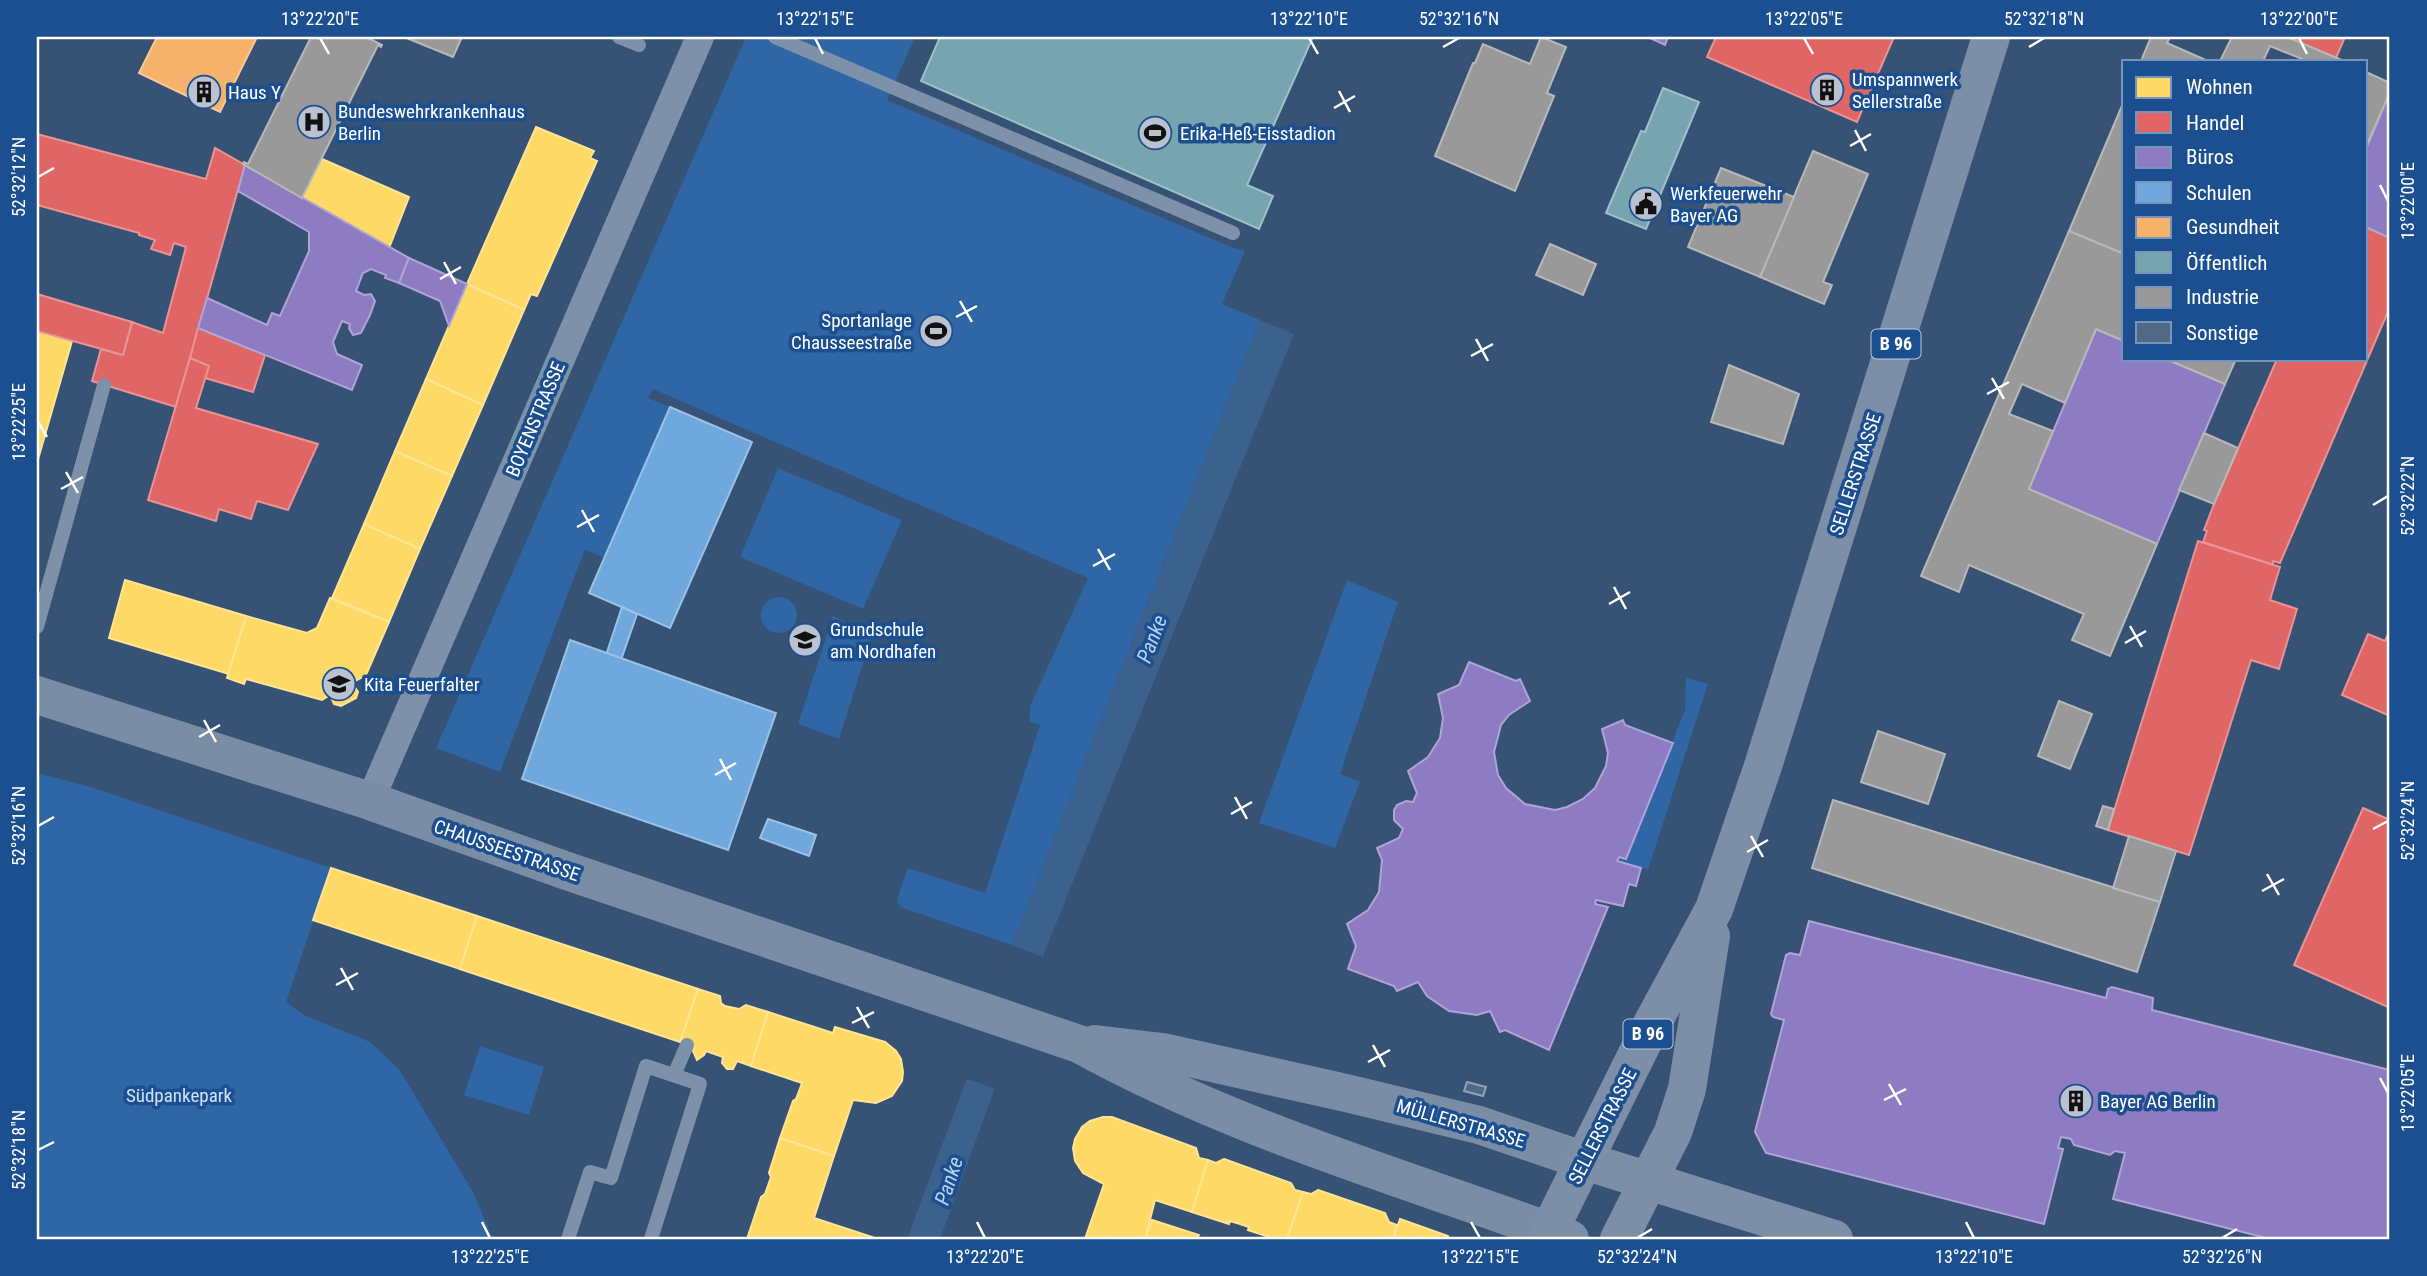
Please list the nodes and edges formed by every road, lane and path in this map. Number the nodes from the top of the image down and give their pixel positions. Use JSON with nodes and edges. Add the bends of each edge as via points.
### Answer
{"nodes":[{"id":1,"x":619,"y":37,"type":"edge"},
{"id":2,"x":700,"y":37,"type":"edge"},
{"id":3,"x":775,"y":37,"type":"edge"},
{"id":4,"x":1991,"y":37,"type":"edge"},
{"id":5,"x":639,"y":45,"type":"dead end"},
{"id":6,"x":1233,"y":233,"type":"dead end"},
{"id":7,"x":104,"y":385,"type":"dead end"},
{"id":8,"x":37,"y":627,"type":"edge"},
{"id":9,"x":37,"y":695,"type":"edge"},
{"id":10,"x":370,"y":802,"type":"junction"},
{"id":11,"x":1714,"y":909,"type":"junction"},
{"id":12,"x":1002,"y":1017,"type":"joint"},
{"id":13,"x":1079,"y":1044,"type":"junction"},
{"id":14,"x":687,"y":1045,"type":"dead end"},
{"id":15,"x":674,"y":1075,"type":"junction"},
{"id":16,"x":1585,"y":1161,"type":"junction"},
{"id":17,"x":1648,"y":1182,"type":"junction"},
{"id":18,"x":1555,"y":1236,"type":"edge"},
{"id":19,"x":568,"y":1239,"type":"edge"},
{"id":20,"x":651,"y":1239,"type":"edge"},
{"id":21,"x":1619,"y":1239,"type":"edge"},
{"id":22,"x":1833,"y":1239,"type":"edge"}],
"edges":[{"from":1,"to":5,"type":"lane"},
{"from":2,"to":10,"type":"street","name":"BOYENSTRASSE"},
{"from":3,"to":6,"type":"lane"},
{"from":4,"to":11,"type":"main road","name":"SELLERSTRASSE","number":"B 96","via":[[1767,754]]},
{"from":7,"to":8,"type":"lane"},
{"from":9,"to":10,"type":"main road","name":"CHAUSSEESTRASSE"},
{"from":10,"to":12,"type":"main road","name":"CHAUSSEESTRASSE"},
{"from":11,"to":16,"type":"main road","name":"SELLERSTRASSE","number":"B 96"},
{"from":11,"to":17,"type":"main road","name":"SELLERSTRASSE","number":"B 96","via":[[1687,1089],[1673,1132]]},
{"from":12,"to":13,"type":"main road","name":"MÜLLERSTRASSE"},
{"from":13,"to":16,"type":"main road","name":"MÜLLERSTRASSE","via":[[1163,1052],[1346,1093],[1479,1125]]},
{"from":13,"to":18,"type":"main road","name":"MÜLLERSTRASSE","via":[[1120,1067],[1310,1148]]},
{"from":14,"to":15,"type":"lane"},
{"from":15,"to":19,"type":"lane","via":[[646,1066],[611,1178],[590,1171]]},
{"from":15,"to":20,"type":"lane","via":[[701,1084]]},
{"from":16,"to":17,"type":"main road","name":"MÜLLERSTRASSE"},
{"from":16,"to":18,"type":"main road","name":"SELLERSTRASSE","number":"B 96"},
{"from":17,"to":21,"type":"main road","name":"SELLERSTRASSE","number":"B 96"},
{"from":17,"to":22,"type":"main road","name":"MÜLLERSTRASSE"}]}
